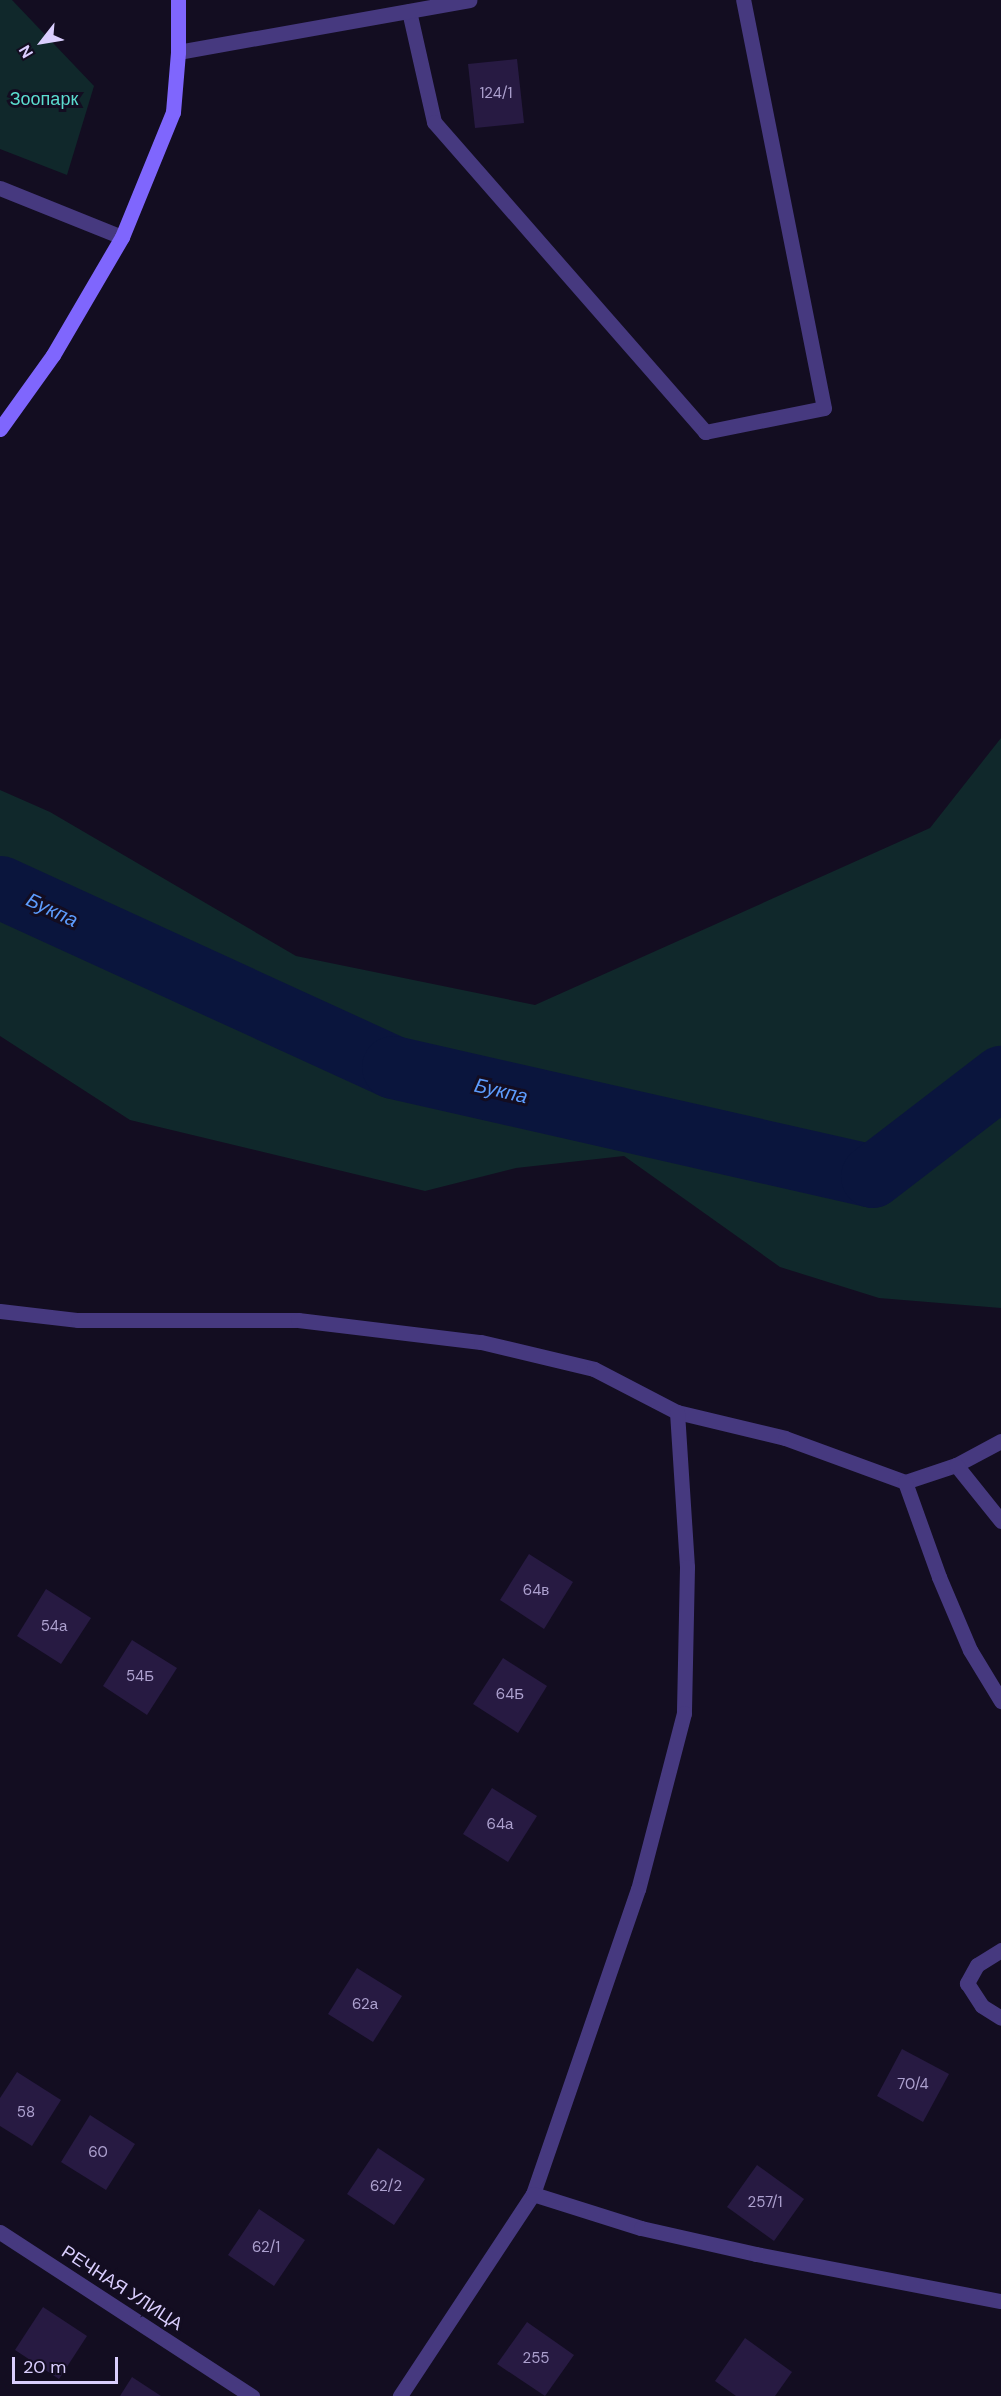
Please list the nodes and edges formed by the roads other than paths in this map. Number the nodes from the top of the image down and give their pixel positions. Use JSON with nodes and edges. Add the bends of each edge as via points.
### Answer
{"nodes":[{"id":1,"x":178,"y":0,"type":"edge"},
{"id":2,"x":470,"y":0,"type":"edge"},
{"id":3,"x":742,"y":0,"type":"edge"},
{"id":4,"x":409,"y":11,"type":"junction"},
{"id":5,"x":178,"y":52,"type":"junction"},
{"id":6,"x":0,"y":188,"type":"edge"},
{"id":7,"x":122,"y":237,"type":"junction"},
{"id":8,"x":0,"y":429,"type":"edge"},
{"id":9,"x":0,"y":1311,"type":"edge"},
{"id":10,"x":677,"y":1412,"type":"junction"},
{"id":11,"x":1001,"y":1441,"type":"edge"},
{"id":12,"x":956,"y":1465,"type":"junction"},
{"id":13,"x":905,"y":1482,"type":"junction"},
{"id":14,"x":1001,"y":1521,"type":"edge"},
{"id":15,"x":1001,"y":1701,"type":"edge"},
{"id":16,"x":1001,"y":1950,"type":"edge"},
{"id":17,"x":1001,"y":2018,"type":"edge"},
{"id":18,"x":532,"y":2194,"type":"junction"},
{"id":19,"x":0,"y":2232,"type":"edge"},
{"id":20,"x":1001,"y":2301,"type":"edge"},
{"id":21,"x":252,"y":2396,"type":"edge"},
{"id":22,"x":400,"y":2396,"type":"edge"}],
"edges":[{"from":1,"to":5,"type":"main road"},
{"from":2,"to":4,"type":"street"},
{"from":3,"to":4,"type":"street","via":[[824,408],[705,432],[434,122]]},
{"from":4,"to":5,"type":"street"},
{"from":5,"to":7,"type":"main road","via":[[173,112]]},
{"from":6,"to":7,"type":"street"},
{"from":7,"to":8,"type":"main road","via":[[53,355]]},
{"from":9,"to":10,"type":"street","via":[[78,1320],[298,1320],[482,1342],[594,1369]]},
{"from":10,"to":13,"type":"street","via":[[786,1438]]},
{"from":10,"to":18,"type":"street","via":[[687,1567],[684,1713],[639,1889]]},
{"from":11,"to":12,"type":"street"},
{"from":12,"to":13,"type":"street"},
{"from":12,"to":14,"type":"street"},
{"from":13,"to":15,"type":"street","via":[[970,1650]]},
{"from":16,"to":17,"type":"street","via":[[977,1965],[967,1983],[982,2006]]},
{"from":18,"to":20,"type":"street","via":[[641,2228],[745,2252]]},
{"from":18,"to":22,"type":"street"},
{"from":19,"to":21,"type":"street","name":"РЕЧНАЯ УЛИЦА"}]}
